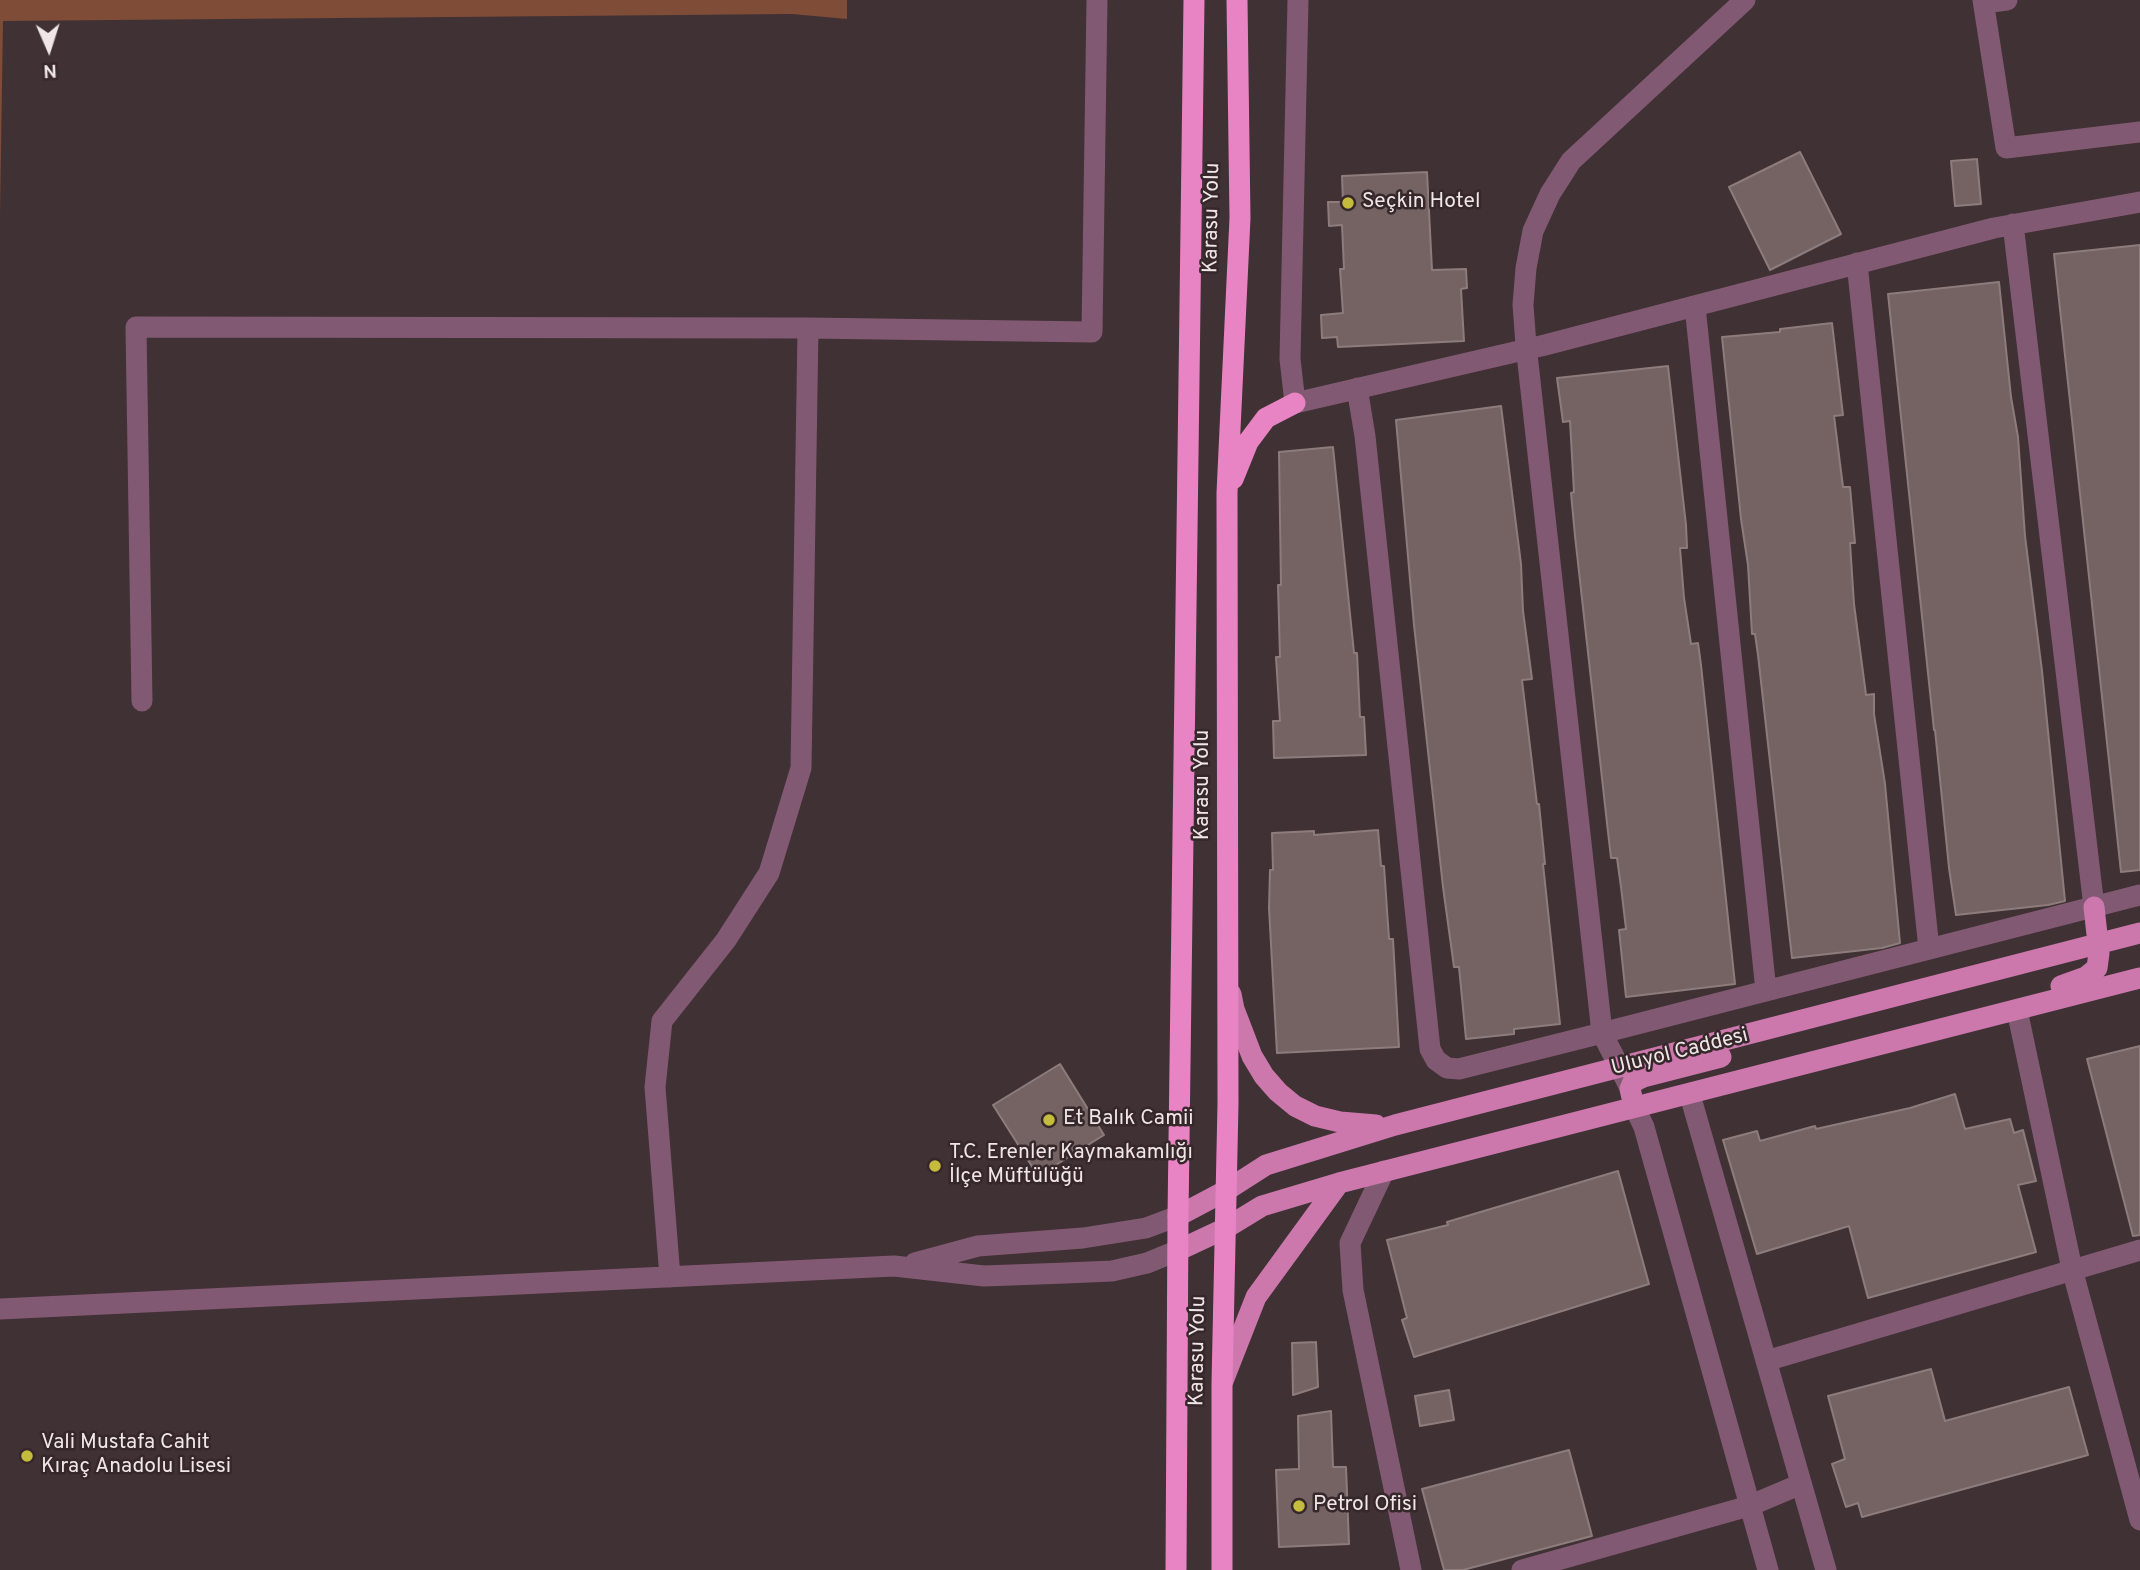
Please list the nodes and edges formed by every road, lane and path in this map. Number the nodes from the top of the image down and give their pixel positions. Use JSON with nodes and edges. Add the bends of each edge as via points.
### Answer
{"nodes":[{"id":1,"x":1097,"y":0,"type":"edge"},
{"id":2,"x":1194,"y":0,"type":"edge"},
{"id":3,"x":1237,"y":0,"type":"edge"},
{"id":4,"x":1298,"y":0,"type":"edge"},
{"id":5,"x":1745,"y":0,"type":"edge"},
{"id":6,"x":2007,"y":0,"type":"edge"},
{"id":7,"x":1983,"y":2,"type":"edge"},
{"id":8,"x":2140,"y":132,"type":"edge"},
{"id":9,"x":2140,"y":202,"type":"edge"},
{"id":10,"x":2013,"y":225,"type":"junction"},
{"id":11,"x":1857,"y":263,"type":"junction"},
{"id":12,"x":1695,"y":306,"type":"junction"},
{"id":13,"x":808,"y":328,"type":"junction"},
{"id":14,"x":1527,"y":349,"type":"junction"},
{"id":15,"x":1357,"y":388,"type":"junction"},
{"id":16,"x":1295,"y":402,"type":"junction"},
{"id":17,"x":1227,"y":494,"type":"junction"},
{"id":18,"x":142,"y":701,"type":"dead end"},
{"id":19,"x":2140,"y":895,"type":"edge"},
{"id":20,"x":2094,"y":907,"type":"junction"},
{"id":21,"x":2140,"y":933,"type":"edge"},
{"id":22,"x":2099,"y":943,"type":"junction"},
{"id":23,"x":1929,"y":949,"type":"junction"},
{"id":24,"x":1227,"y":977,"type":"junction"},
{"id":25,"x":2140,"y":978,"type":"edge"},
{"id":26,"x":1766,"y":991,"type":"junction"},
{"id":27,"x":2017,"y":1010,"type":"junction"},
{"id":28,"x":1820,"y":1016,"type":"junction"},
{"id":29,"x":1602,"y":1033,"type":"junction"},
{"id":30,"x":1620,"y":1068,"type":"junction"},
{"id":31,"x":1690,"y":1095,"type":"junction"},
{"id":32,"x":1632,"y":1098,"type":"junction"},
{"id":33,"x":1395,"y":1125,"type":"junction"},
{"id":34,"x":1384,"y":1171,"type":"junction"},
{"id":35,"x":1339,"y":1183,"type":"junction"},
{"id":36,"x":1227,"y":1190,"type":"junction"},
{"id":37,"x":1178,"y":1216,"type":"junction"},
{"id":38,"x":1226,"y":1228,"type":"junction"},
{"id":39,"x":1179,"y":1250,"type":"junction"},
{"id":40,"x":2140,"y":1250,"type":"edge"},
{"id":41,"x":906,"y":1265,"type":"junction"},
{"id":42,"x":2072,"y":1269,"type":"junction"},
{"id":43,"x":670,"y":1278,"type":"junction"},
{"id":44,"x":0,"y":1309,"type":"edge"},
{"id":45,"x":1766,"y":1361,"type":"junction"},
{"id":46,"x":1222,"y":1383,"type":"junction"},
{"id":47,"x":1801,"y":1484,"type":"junction"},
{"id":48,"x":1749,"y":1506,"type":"junction"},
{"id":49,"x":2140,"y":1520,"type":"edge"},
{"id":50,"x":1176,"y":1570,"type":"edge"},
{"id":51,"x":1222,"y":1570,"type":"edge"},
{"id":52,"x":1411,"y":1570,"type":"edge"},
{"id":53,"x":1521,"y":1570,"type":"edge"},
{"id":54,"x":1768,"y":1570,"type":"edge"},
{"id":55,"x":1826,"y":1570,"type":"edge"}],
"edges":[{"from":1,"to":13,"type":"street","via":[[1093,332]]},
{"from":2,"to":37,"type":"highway","name":"Karasu Yolu"},
{"from":3,"to":17,"type":"highway","name":"Karasu Yolu","via":[[1240,218]]},
{"from":4,"to":16,"type":"street","via":[[1290,359]]},
{"from":5,"to":14,"type":"street","via":[[1571,161],[1550,194],[1533,231],[1526,268]]},
{"from":6,"to":7,"type":"street"},
{"from":7,"to":8,"type":"street","via":[[2006,148]]},
{"from":9,"to":10,"type":"street"},
{"from":10,"to":11,"type":"street"},
{"from":10,"to":20,"type":"street"},
{"from":11,"to":12,"type":"street"},
{"from":11,"to":23,"type":"street"},
{"from":12,"to":14,"type":"street"},
{"from":12,"to":26,"type":"street"},
{"from":13,"to":18,"type":"street","via":[[136,327]]},
{"from":13,"to":43,"type":"street","via":[[801,768],[769,873],[726,940],[662,1021],[655,1087]]},
{"from":14,"to":15,"type":"street"},
{"from":14,"to":29,"type":"street"},
{"from":15,"to":16,"type":"street"},
{"from":15,"to":29,"type":"street","via":[[1430,1049],[1447,1068],[1459,1069]]},
{"from":16,"to":17,"type":"highway","via":[[1266,418],[1248,442]]},
{"from":17,"to":24,"type":"highway","name":"Karasu Yolu"},
{"from":19,"to":20,"type":"street"},
{"from":20,"to":22,"type":"main road"},
{"from":20,"to":23,"type":"street"},
{"from":21,"to":22,"type":"main road","name":"Uluyol Caddesi"},
{"from":22,"to":27,"type":"main road","via":[[2097,968],[2086,977],[2018,1001]]},
{"from":22,"to":28,"type":"main road","name":"Uluyol Caddesi"},
{"from":23,"to":26,"type":"street"},
{"from":24,"to":33,"type":"main road","via":[[1248,1046],[1278,1093],[1315,1116],[1363,1126]]},
{"from":24,"to":36,"type":"highway","name":"Karasu Yolu"},
{"from":25,"to":27,"type":"main road","name":"Uluyol Caddesi"},
{"from":26,"to":29,"type":"street"},
{"from":27,"to":31,"type":"main road","name":"Uluyol Caddesi"},
{"from":27,"to":42,"type":"street"},
{"from":28,"to":30,"type":"main road","name":"Uluyol Caddesi"},
{"from":28,"to":32,"type":"main road","via":[[1753,1048],[1643,1077],[1633,1082]]},
{"from":29,"to":30,"type":"street"},
{"from":30,"to":32,"type":"street"},
{"from":30,"to":33,"type":"main road","name":"Uluyol Caddesi"},
{"from":31,"to":32,"type":"main road","name":"Uluyol Caddesi"},
{"from":31,"to":45,"type":"street"},
{"from":32,"to":34,"type":"main road","name":"Uluyol Caddesi"},
{"from":32,"to":48,"type":"street","via":[[1644,1127]]},
{"from":33,"to":36,"type":"main road","name":"Uluyol Caddesi","via":[[1266,1165]]},
{"from":34,"to":35,"type":"main road","name":"Uluyol Caddesi"},
{"from":34,"to":52,"type":"street","via":[[1350,1243],[1353,1290]]},
{"from":35,"to":38,"type":"main road","name":"Uluyol Caddesi","via":[[1262,1206]]},
{"from":35,"to":46,"type":"main road","via":[[1256,1297]]},
{"from":36,"to":37,"type":"main road","name":"Uluyol Caddesi"},
{"from":36,"to":38,"type":"highway","name":"Karasu Yolu"},
{"from":37,"to":39,"type":"highway","name":"Karasu Yolu"},
{"from":37,"to":41,"type":"street","via":[[1146,1228],[978,1246]]},
{"from":38,"to":39,"type":"main road","name":"Uluyol Caddesi"},
{"from":38,"to":46,"type":"highway","name":"Karasu Yolu"},
{"from":39,"to":41,"type":"street","via":[[1112,1271],[984,1276]]},
{"from":39,"to":50,"type":"highway","name":"Karasu Yolu"},
{"from":40,"to":42,"type":"street"},
{"from":41,"to":43,"type":"street"},
{"from":42,"to":45,"type":"street"},
{"from":42,"to":49,"type":"street"},
{"from":43,"to":44,"type":"street"},
{"from":45,"to":47,"type":"street"},
{"from":46,"to":51,"type":"highway","name":"Karasu Yolu"},
{"from":47,"to":48,"type":"street"},
{"from":47,"to":55,"type":"street"},
{"from":48,"to":53,"type":"street"},
{"from":48,"to":54,"type":"street"}]}
